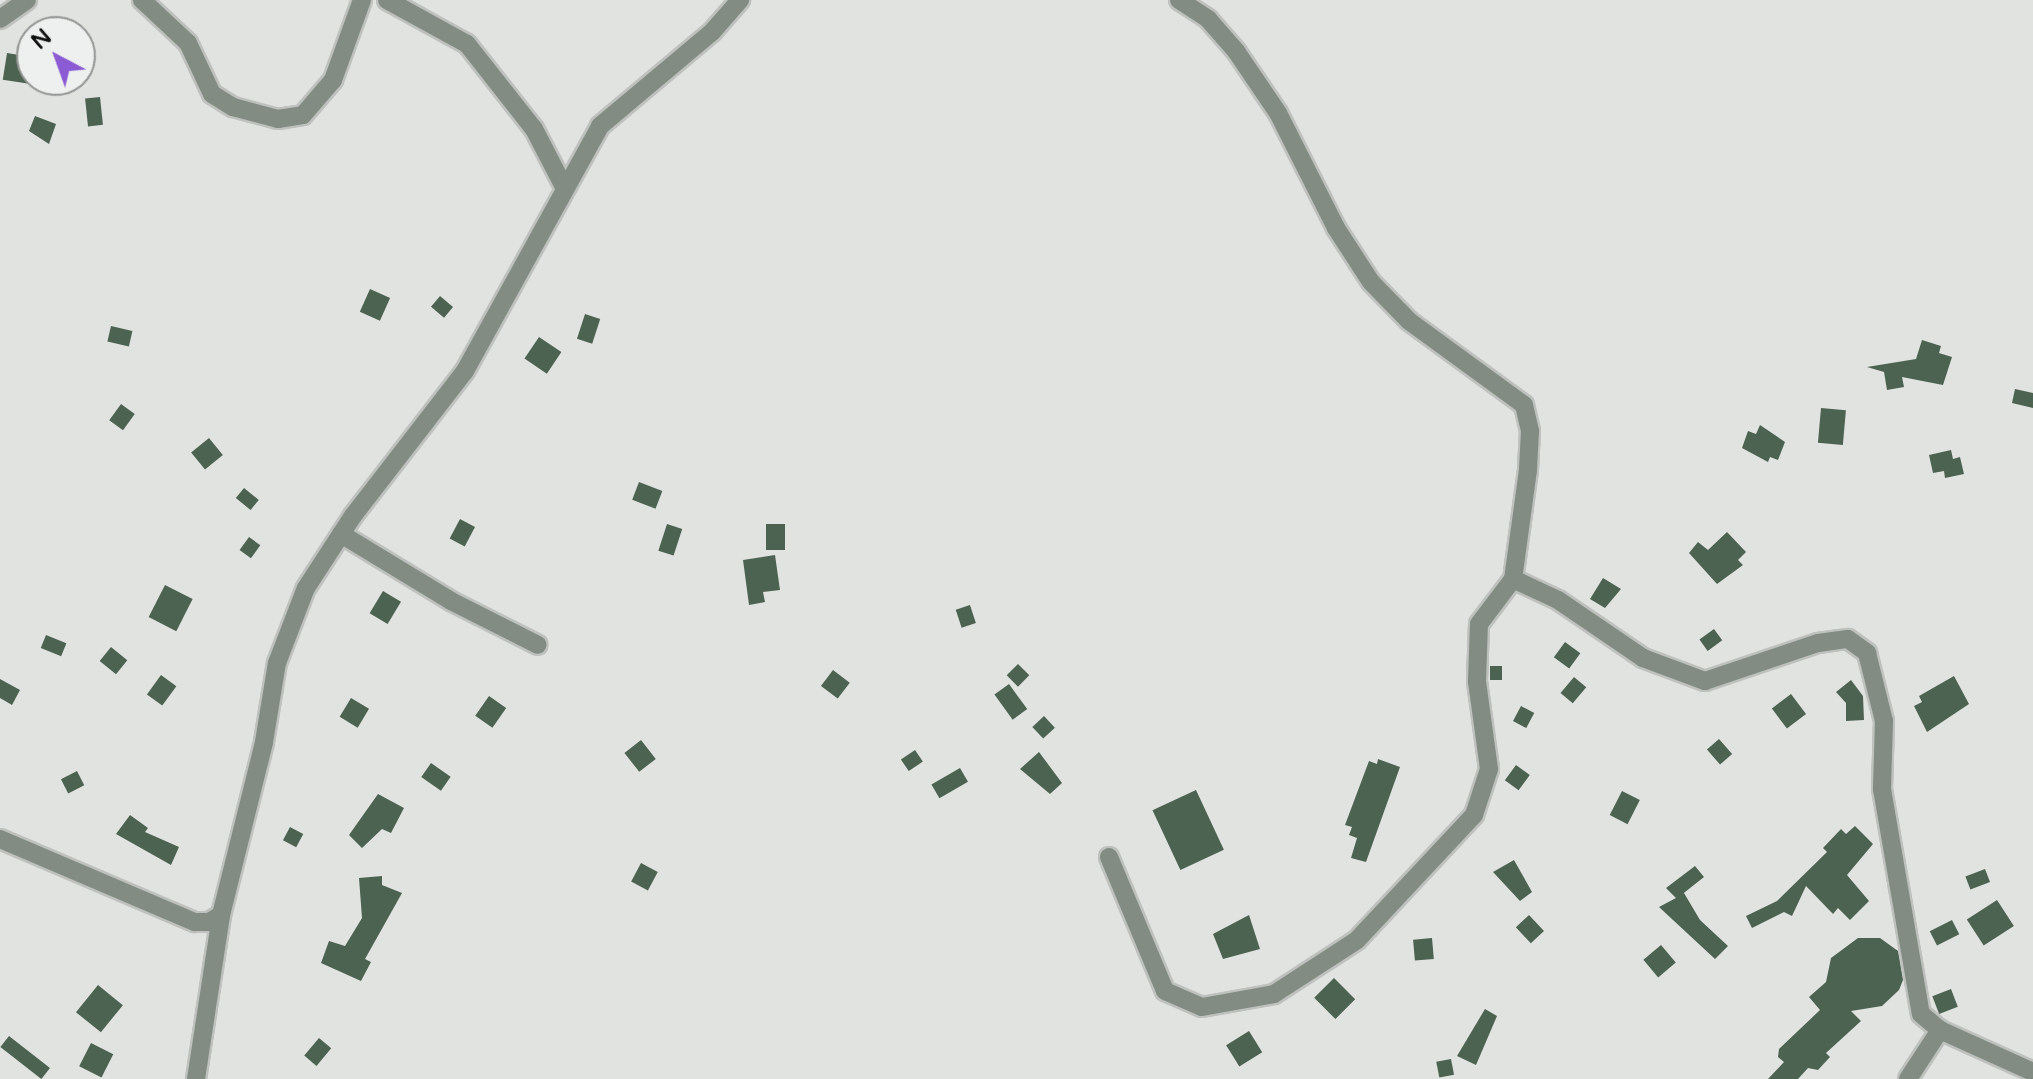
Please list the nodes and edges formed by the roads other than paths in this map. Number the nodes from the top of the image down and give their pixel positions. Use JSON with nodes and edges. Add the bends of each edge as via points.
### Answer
{"nodes":[{"id":1,"x":27,"y":0,"type":"edge"},
{"id":2,"x":142,"y":0,"type":"edge"},
{"id":3,"x":362,"y":0,"type":"edge"},
{"id":4,"x":387,"y":0,"type":"edge"},
{"id":5,"x":740,"y":0,"type":"edge"},
{"id":6,"x":1179,"y":0,"type":"edge"},
{"id":7,"x":0,"y":19,"type":"edge"},
{"id":8,"x":563,"y":185,"type":"junction"},
{"id":9,"x":341,"y":534,"type":"junction"},
{"id":10,"x":1513,"y":579,"type":"junction"},
{"id":11,"x":538,"y":645,"type":"dead end"},
{"id":12,"x":0,"y":839,"type":"edge"},
{"id":13,"x":1109,"y":857,"type":"dead end"},
{"id":14,"x":221,"y":915,"type":"junction"},
{"id":15,"x":1940,"y":1030,"type":"junction"},
{"id":16,"x":2033,"y":1072,"type":"edge"},
{"id":17,"x":196,"y":1079,"type":"edge"},
{"id":18,"x":1908,"y":1079,"type":"edge"}],
"edges":[{"from":1,"to":7,"type":"street"},
{"from":2,"to":3,"type":"street","via":[[188,43],[212,94],[233,107],[278,119],[303,115],[333,80]]},
{"from":4,"to":8,"type":"street","via":[[467,44],[534,129]]},
{"from":5,"to":8,"type":"street","via":[[712,32],[600,126]]},
{"from":6,"to":10,"type":"street","via":[[1208,19],[1245,63],[1371,282],[1409,321],[1524,405],[1530,431],[1528,470]]},
{"from":8,"to":9,"type":"street","via":[[465,371]]},
{"from":9,"to":11,"type":"street","via":[[451,601]]},
{"from":9,"to":14,"type":"street","via":[[306,588],[277,663],[264,742]]},
{"from":10,"to":13,"type":"street","via":[[1479,624],[1477,681],[1489,769],[1474,815],[1357,940],[1274,994],[1202,1007],[1165,991]]},
{"from":10,"to":15,"type":"street","via":[[1558,600],[1643,658],[1705,681],[1818,643],[1848,639],[1867,653],[1884,721],[1882,789],[1921,1014]]},
{"from":12,"to":14,"type":"street","via":[[195,922]]},
{"from":14,"to":17,"type":"street"},
{"from":15,"to":16,"type":"street"},
{"from":15,"to":18,"type":"street"}]}
